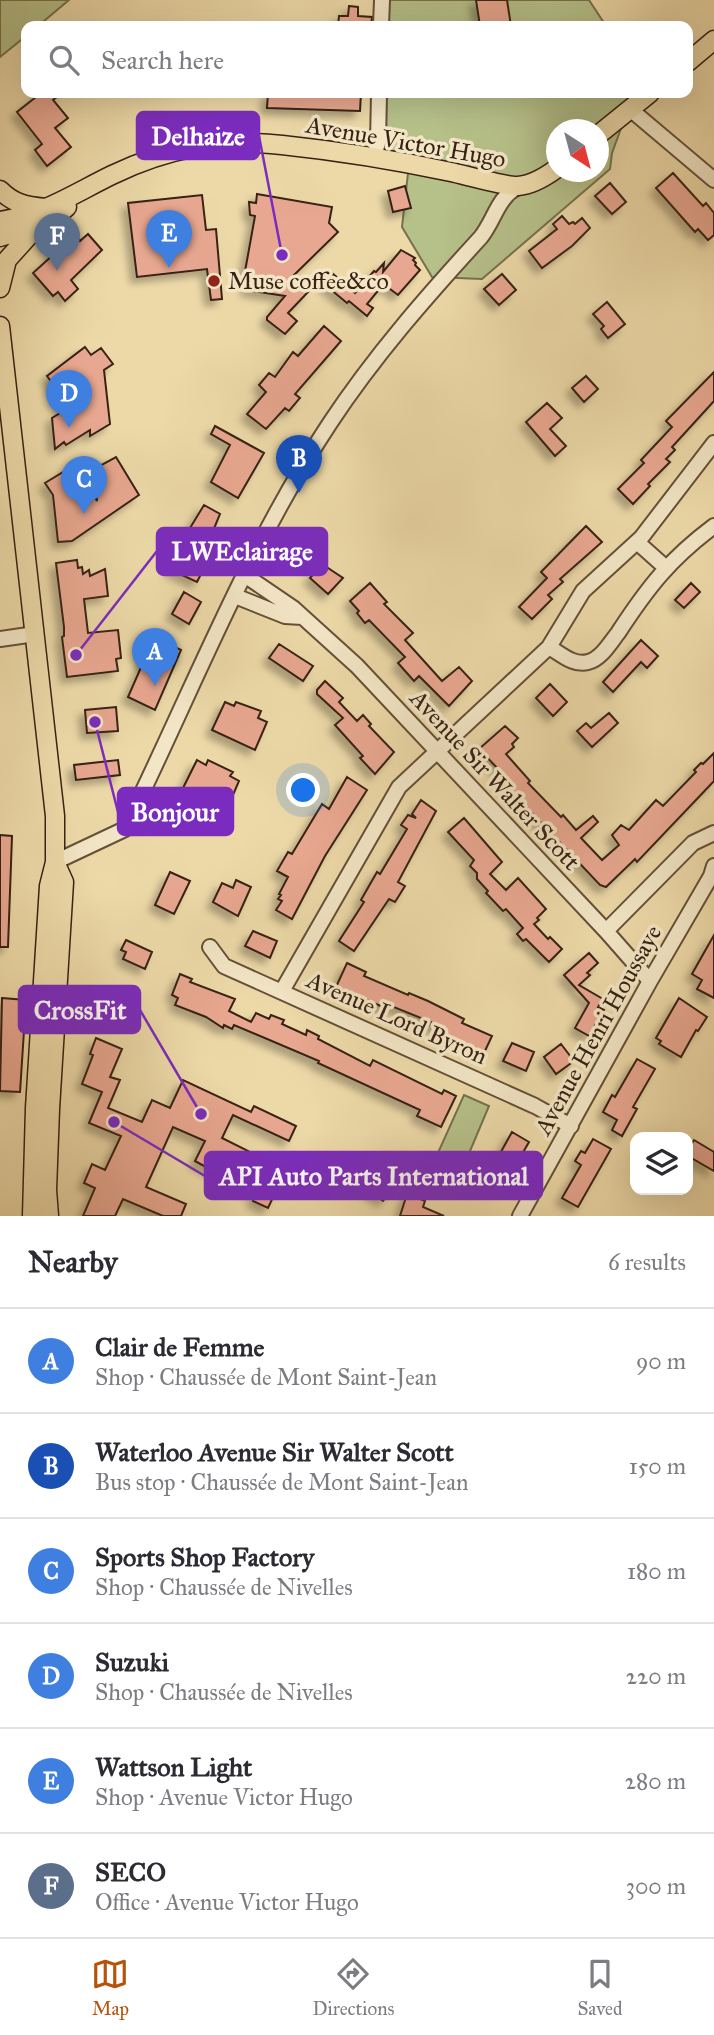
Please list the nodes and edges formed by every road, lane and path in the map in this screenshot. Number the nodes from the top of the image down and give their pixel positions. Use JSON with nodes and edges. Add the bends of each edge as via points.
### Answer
{"nodes":[{"id":1,"x":382,"y":0,"type":"edge"},
{"id":2,"x":381,"y":21,"type":"edge"},
{"id":3,"x":714,"y":40,"type":"edge"},
{"id":4,"x":693,"y":58,"type":"edge"},
{"id":5,"x":379,"y":98,"type":"edge"},
{"id":6,"x":644,"y":98,"type":"edge"},
{"id":7,"x":630,"y":109,"type":"junction"},
{"id":8,"x":609,"y":126,"type":"edge"},
{"id":9,"x":374,"y":158,"type":"junction"},
{"id":10,"x":546,"y":176,"type":"edge"},
{"id":11,"x":714,"y":180,"type":"edge"},
{"id":12,"x":517,"y":187,"type":"junction"},
{"id":13,"x":0,"y":190,"type":"edge"},
{"id":14,"x":85,"y":190,"type":"junction"},
{"id":15,"x":49,"y":209,"type":"junction"},
{"id":16,"x":0,"y":222,"type":"edge"},
{"id":17,"x":34,"y":230,"type":"junction"},
{"id":18,"x":0,"y":237,"type":"edge"},
{"id":19,"x":0,"y":288,"type":"edge"},
{"id":20,"x":0,"y":326,"type":"edge"},
{"id":21,"x":714,"y":443,"type":"edge"},
{"id":22,"x":714,"y":526,"type":"edge"},
{"id":23,"x":637,"y":542,"type":"junction"},
{"id":24,"x":665,"y":567,"type":"junction"},
{"id":25,"x":246,"y":576,"type":"junction"},
{"id":26,"x":235,"y":597,"type":"junction"},
{"id":27,"x":302,"y":617,"type":"junction"},
{"id":28,"x":35,"y":634,"type":"junction"},
{"id":29,"x":0,"y":639,"type":"edge"},
{"id":30,"x":549,"y":647,"type":"junction"},
{"id":31,"x":436,"y":751,"type":"junction"},
{"id":32,"x":714,"y":833,"type":"edge"},
{"id":33,"x":55,"y":862,"type":"junction"},
{"id":34,"x":714,"y":866,"type":"edge"},
{"id":35,"x":606,"y":931,"type":"junction"},
{"id":36,"x":210,"y":947,"type":"dead end"},
{"id":37,"x":650,"y":981,"type":"junction"},
{"id":38,"x":282,"y":991,"type":"junction"},
{"id":39,"x":571,"y":1126,"type":"junction"},
{"id":40,"x":34,"y":1166,"type":"junction"},
{"id":41,"x":21,"y":1216,"type":"edge"},
{"id":42,"x":32,"y":1216,"type":"edge"},
{"id":43,"x":49,"y":1216,"type":"edge"},
{"id":44,"x":522,"y":1216,"type":"edge"}],
"edges":[{"from":1,"to":2,"type":"street"},
{"from":3,"to":4,"type":"main road"},
{"from":5,"to":9,"type":"street"},
{"from":6,"to":7,"type":"main road"},
{"from":7,"to":8,"type":"main road"},
{"from":7,"to":11,"type":"street"},
{"from":9,"to":12,"type":"main road","name":"Avenue Victor Hugo"},
{"from":9,"to":14,"type":"main road","name":"Avenue Victor Hugo","via":[[223,142],[171,151]]},
{"from":10,"to":12,"type":"main road"},
{"from":12,"to":25,"type":"street","via":[[507,193],[481,237],[361,378],[301,470]]},
{"from":13,"to":15,"type":"main road","via":[[21,206]]},
{"from":14,"to":15,"type":"main road","name":"Avenue Victor Hugo"},
{"from":14,"to":17,"type":"main road","name":"Avenue Victor Hugo"},
{"from":15,"to":16,"type":"main road","name":"Avenue Victor Hugo"},
{"from":17,"to":18,"type":"main road","name":"Avenue Victor Hugo"},
{"from":17,"to":19,"type":"main road","name":"Avenue Victor Hugo","via":[[7,260]]},
{"from":20,"to":28,"type":"main road"},
{"from":21,"to":23,"type":"street"},
{"from":22,"to":24,"type":"street"},
{"from":23,"to":24,"type":"street"},
{"from":23,"to":30,"type":"street","via":[[583,591]]},
{"from":24,"to":30,"type":"street","via":[[598,657],[573,662]]},
{"from":25,"to":26,"type":"street"},
{"from":25,"to":27,"type":"street","name":"Avenue Sir Walter Scott"},
{"from":26,"to":27,"type":"street","name":"Avenue Sir Walter Scott","via":[[285,616]]},
{"from":26,"to":33,"type":"street","via":[[130,825]]},
{"from":27,"to":31,"type":"street","name":"Avenue Sir Walter Scott","via":[[357,666]]},
{"from":28,"to":29,"type":"street"},
{"from":28,"to":33,"type":"main road","via":[[55,816]]},
{"from":30,"to":31,"type":"street"},
{"from":31,"to":35,"type":"street","name":"Avenue Sir Walter Scott"},
{"from":31,"to":38,"type":"street","via":[[393,796]]},
{"from":32,"to":35,"type":"street","name":"Avenue Henri Houssaye","via":[[693,844]]},
{"from":33,"to":40,"type":"main road","via":[[49,886]]},
{"from":33,"to":43,"type":"main road","via":[[64,882],[50,1109]]},
{"from":34,"to":37,"type":"street","name":"Avenue Henri Houssaye"},
{"from":35,"to":37,"type":"street","name":"Avenue Sir Walter Scott"},
{"from":36,"to":38,"type":"street","name":"Avenue Lord Byron","via":[[224,966]]},
{"from":37,"to":39,"type":"street","name":"Avenue Henri Houssaye"},
{"from":38,"to":39,"type":"street","name":"Avenue Lord Byron","via":[[535,1105]]},
{"from":39,"to":44,"type":"street","name":"Avenue Henri Houssaye"},
{"from":40,"to":41,"type":"main road"},
{"from":40,"to":42,"type":"main road"}]}
